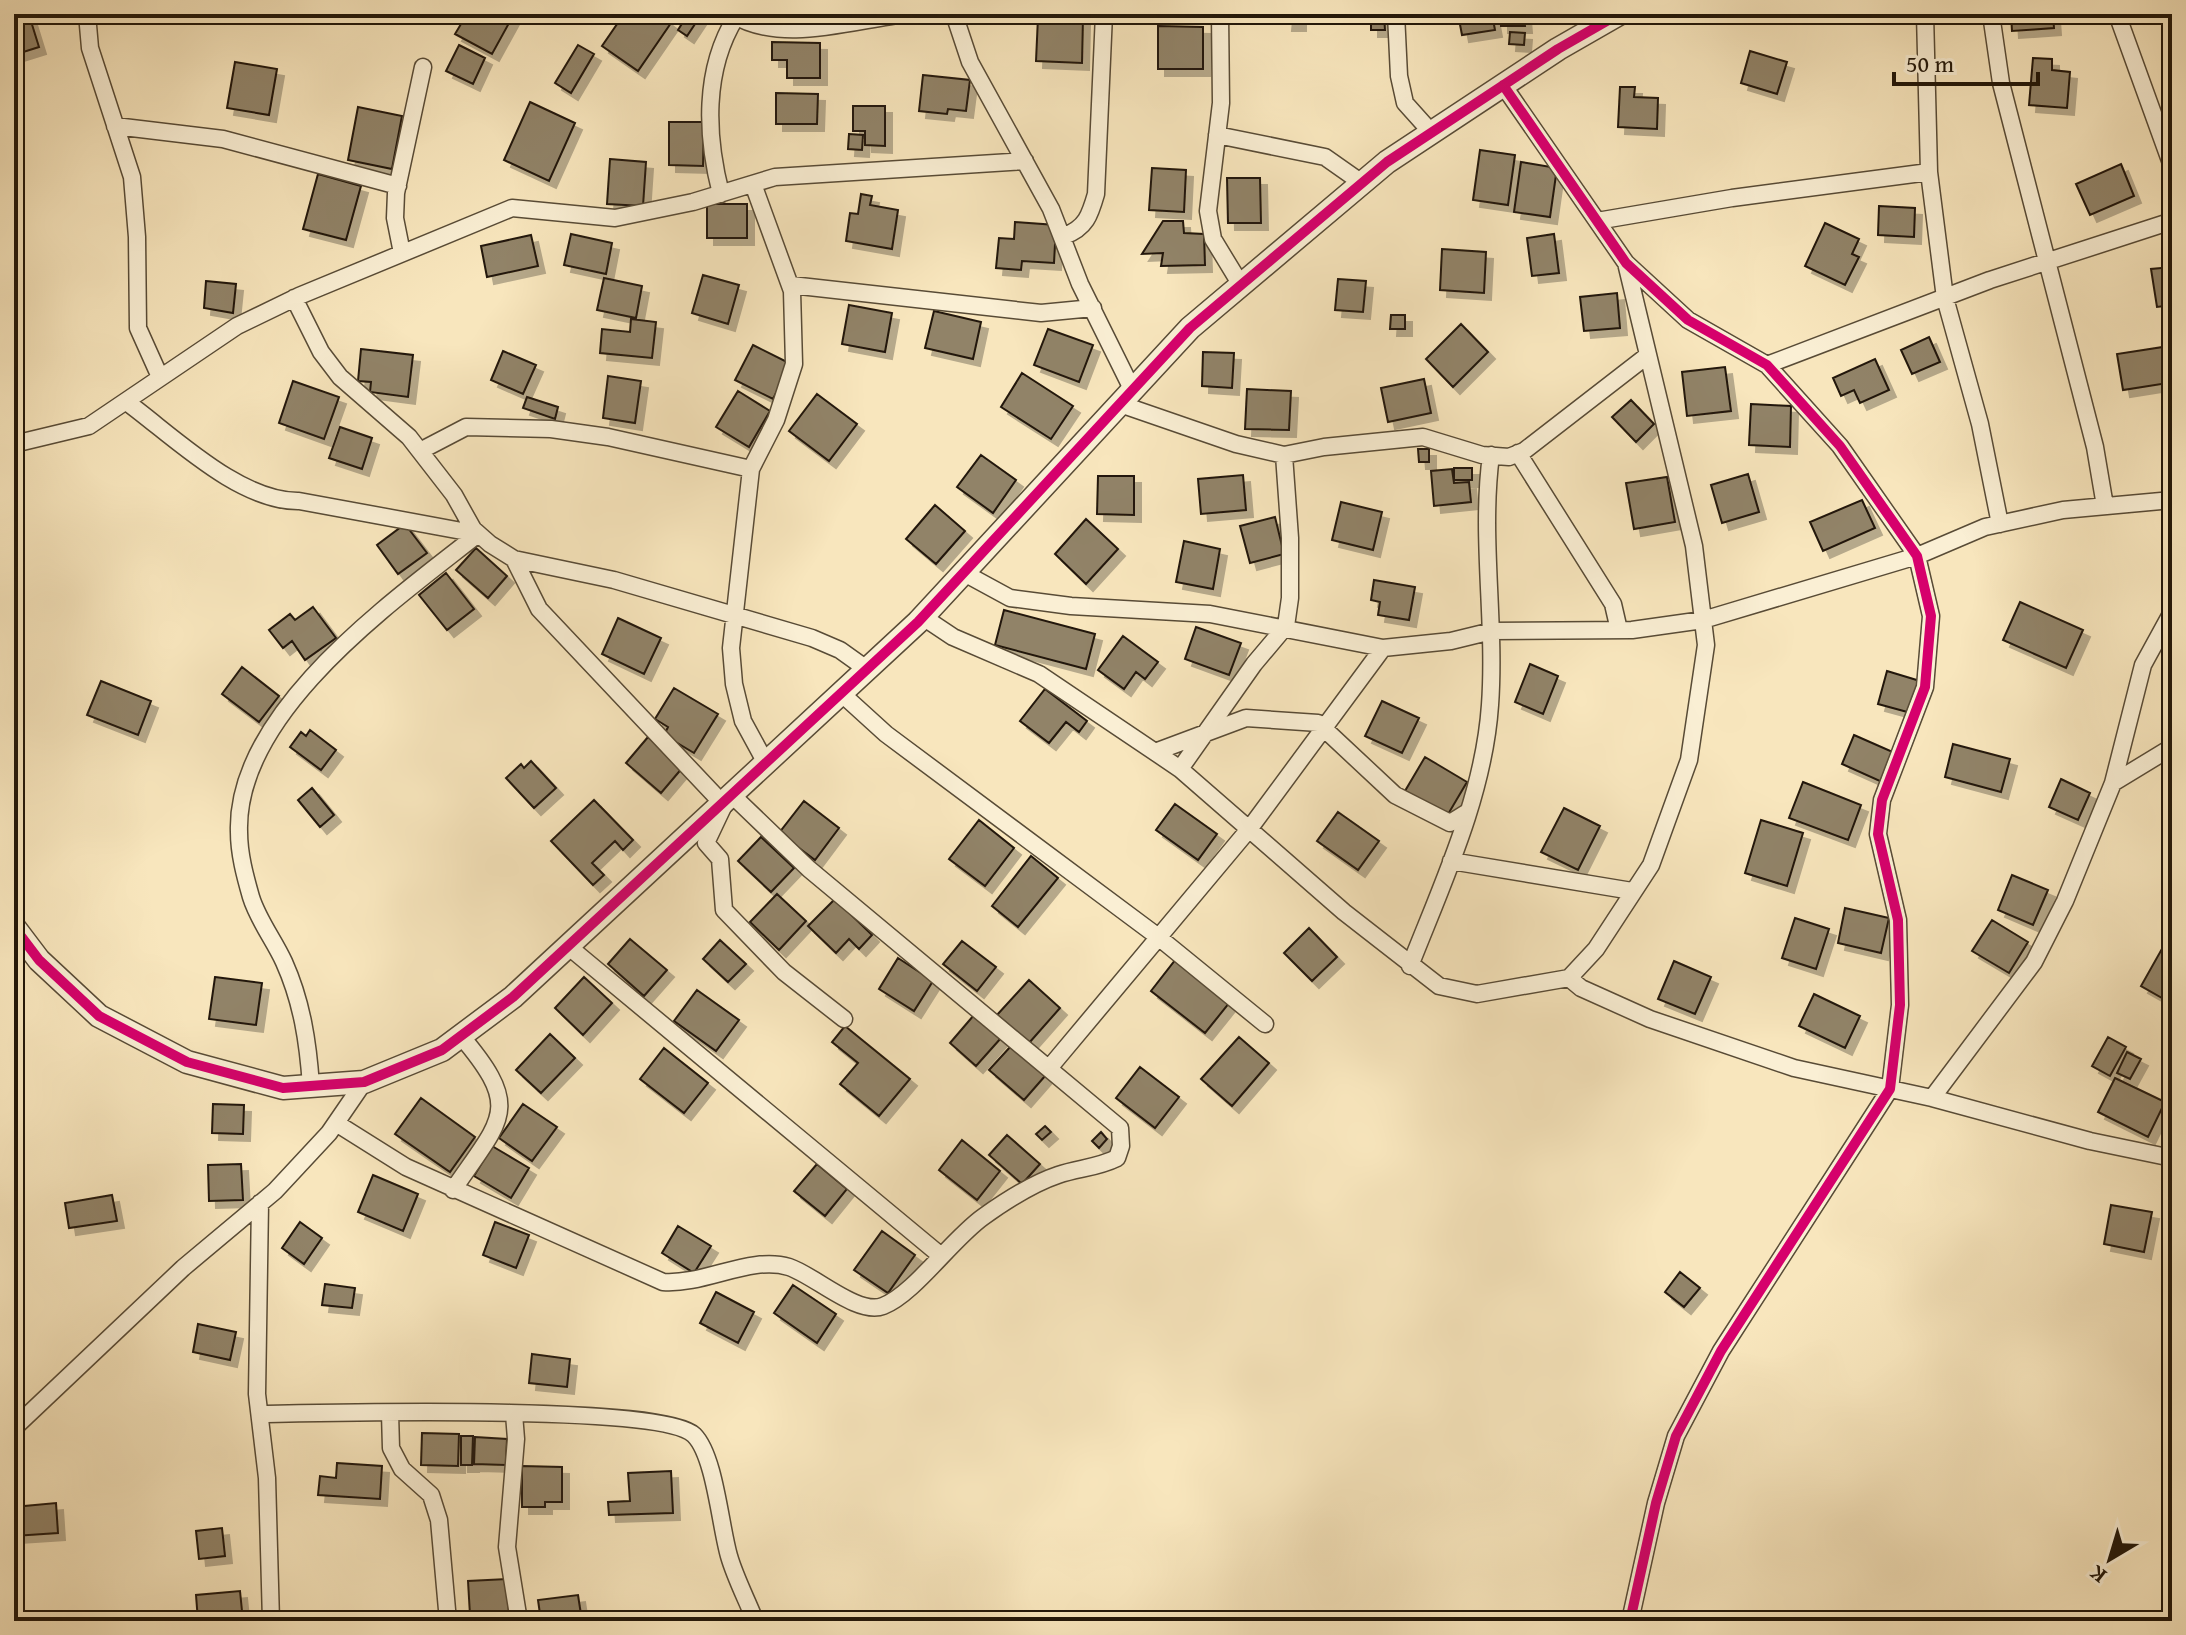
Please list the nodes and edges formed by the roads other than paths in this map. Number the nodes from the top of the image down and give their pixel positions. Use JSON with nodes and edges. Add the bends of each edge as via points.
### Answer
{"nodes":[{"id":1,"x":87,"y":14,"type":"edge"},
{"id":2,"x":905,"y":14,"type":"edge"},
{"id":3,"x":954,"y":14,"type":"edge"},
{"id":4,"x":1104,"y":14,"type":"edge"},
{"id":5,"x":1220,"y":14,"type":"edge"},
{"id":6,"x":1396,"y":14,"type":"edge"},
{"id":7,"x":1619,"y":14,"type":"edge"},
{"id":8,"x":1925,"y":14,"type":"edge"},
{"id":9,"x":1991,"y":14,"type":"edge"},
{"id":10,"x":2117,"y":14,"type":"edge"},
{"id":11,"x":734,"y":16,"type":"edge"},
{"id":12,"x":423,"y":67,"type":"dead end"},
{"id":13,"x":1503,"y":85,"type":"junction"},
{"id":14,"x":115,"y":126,"type":"junction"},
{"id":15,"x":1431,"y":132,"type":"junction"},
{"id":16,"x":1217,"y":135,"type":"junction"},
{"id":17,"x":1025,"y":161,"type":"junction"},
{"id":18,"x":2172,"y":166,"type":"edge"},
{"id":19,"x":1929,"y":172,"type":"junction"},
{"id":20,"x":1362,"y":183,"type":"junction"},
{"id":21,"x":753,"y":184,"type":"junction"},
{"id":22,"x":398,"y":186,"type":"junction"},
{"id":23,"x":721,"y":194,"type":"junction"},
{"id":24,"x":1597,"y":221,"type":"junction"},
{"id":25,"x":2172,"y":221,"type":"edge"},
{"id":26,"x":1064,"y":236,"type":"junction"},
{"id":27,"x":402,"y":253,"type":"junction"},
{"id":28,"x":1626,"y":263,"type":"junction"},
{"id":29,"x":2046,"y":263,"type":"junction"},
{"id":30,"x":791,"y":285,"type":"junction"},
{"id":31,"x":1241,"y":285,"type":"junction"},
{"id":32,"x":294,"y":298,"type":"junction"},
{"id":33,"x":1945,"y":298,"type":"junction"},
{"id":34,"x":1093,"y":308,"type":"junction"},
{"id":35,"x":1648,"y":355,"type":"junction"},
{"id":36,"x":1767,"y":365,"type":"junction"},
{"id":37,"x":160,"y":377,"type":"junction"},
{"id":38,"x":1126,"y":397,"type":"junction"},
{"id":39,"x":128,"y":403,"type":"junction"},
{"id":40,"x":14,"y":444,"type":"edge"},
{"id":41,"x":420,"y":451,"type":"junction"},
{"id":42,"x":1518,"y":453,"type":"junction"},
{"id":43,"x":1284,"y":455,"type":"junction"},
{"id":44,"x":1491,"y":455,"type":"junction"},
{"id":45,"x":751,"y":469,"type":"junction"},
{"id":46,"x":2172,"y":500,"type":"edge"},
{"id":47,"x":2105,"y":506,"type":"junction"},
{"id":48,"x":2000,"y":524,"type":"junction"},
{"id":49,"x":478,"y":534,"type":"junction"},
{"id":50,"x":1917,"y":556,"type":"junction"},
{"id":51,"x":514,"y":559,"type":"junction"},
{"id":52,"x":964,"y":573,"type":"junction"},
{"id":53,"x":2172,"y":612,"type":"edge"},
{"id":54,"x":733,"y":614,"type":"junction"},
{"id":55,"x":923,"y":617,"type":"junction"},
{"id":56,"x":1703,"y":620,"type":"junction"},
{"id":57,"x":1286,"y":626,"type":"junction"},
{"id":58,"x":1619,"y":630,"type":"junction"},
{"id":59,"x":1492,"y":631,"type":"junction"},
{"id":60,"x":1383,"y":648,"type":"junction"},
{"id":61,"x":868,"y":670,"type":"junction"},
{"id":62,"x":842,"y":694,"type":"junction"},
{"id":63,"x":1325,"y":728,"type":"junction"},
{"id":64,"x":1204,"y":733,"type":"junction"},
{"id":65,"x":2172,"y":747,"type":"edge"},
{"id":66,"x":1155,"y":752,"type":"junction"},
{"id":67,"x":767,"y":765,"type":"junction"},
{"id":68,"x":1180,"y":769,"type":"junction"},
{"id":69,"x":2113,"y":783,"type":"junction"},
{"id":70,"x":728,"y":800,"type":"junction"},
{"id":71,"x":1466,"y":813,"type":"junction"},
{"id":72,"x":1250,"y":828,"type":"junction"},
{"id":73,"x":1451,"y":861,"type":"junction"},
{"id":74,"x":1632,"y":891,"type":"junction"},
{"id":75,"x":14,"y":927,"type":"edge"},
{"id":76,"x":1157,"y":936,"type":"junction"},
{"id":77,"x":569,"y":947,"type":"junction"},
{"id":78,"x":1410,"y":966,"type":"junction"},
{"id":79,"x":1569,"y":978,"type":"junction"},
{"id":80,"x":844,"y":1019,"type":"dead end"},
{"id":81,"x":1265,"y":1024,"type":"dead end"},
{"id":82,"x":461,"y":1036,"type":"junction"},
{"id":83,"x":1050,"y":1067,"type":"junction"},
{"id":84,"x":364,"y":1082,"type":"junction"},
{"id":85,"x":311,"y":1086,"type":"junction"},
{"id":86,"x":1890,"y":1089,"type":"junction"},
{"id":87,"x":1932,"y":1098,"type":"junction"},
{"id":88,"x":336,"y":1123,"type":"junction"},
{"id":89,"x":2172,"y":1158,"type":"edge"},
{"id":90,"x":453,"y":1190,"type":"junction"},
{"id":91,"x":260,"y":1203,"type":"junction"},
{"id":92,"x":940,"y":1255,"type":"junction"},
{"id":93,"x":43,"y":1400,"type":"junction"},
{"id":94,"x":14,"y":1407,"type":"edge"},
{"id":95,"x":390,"y":1413,"type":"junction"},
{"id":96,"x":260,"y":1414,"type":"junction"},
{"id":97,"x":514,"y":1414,"type":"junction"},
{"id":98,"x":14,"y":1428,"type":"edge"},
{"id":99,"x":754,"y":1618,"type":"dead end"},
{"id":100,"x":271,"y":1621,"type":"edge"},
{"id":101,"x":448,"y":1621,"type":"edge"},
{"id":102,"x":519,"y":1621,"type":"edge"},
{"id":103,"x":1630,"y":1621,"type":"edge"}],
"edges":[{"from":1,"to":14,"type":"street","via":[[90,48]]},
{"from":2,"to":11,"type":"street","via":[[819,27],[770,28]]},
{"from":3,"to":17,"type":"street","via":[[970,62]]},
{"from":4,"to":26,"type":"street","via":[[1096,194],[1089,219]]},
{"from":5,"to":16,"type":"street"},
{"from":6,"to":15,"type":"street","via":[[1405,103]]},
{"from":7,"to":13,"type":"street"},
{"from":8,"to":19,"type":"street"},
{"from":9,"to":29,"type":"street","via":[[2001,83]]},
{"from":10,"to":18,"type":"street"},
{"from":11,"to":23,"type":"street","via":[[722,38],[709,124]]},
{"from":12,"to":22,"type":"street"},
{"from":13,"to":15,"type":"street"},
{"from":13,"to":24,"type":"street"},
{"from":14,"to":22,"type":"street","via":[[223,139]]},
{"from":14,"to":37,"type":"street","via":[[132,177],[138,328]]},
{"from":15,"to":20,"type":"street"},
{"from":16,"to":20,"type":"street","via":[[1325,157]]},
{"from":16,"to":31,"type":"street","via":[[1208,211],[1213,239]]},
{"from":17,"to":21,"type":"street","via":[[775,177]]},
{"from":17,"to":26,"type":"street"},
{"from":19,"to":24,"type":"street"},
{"from":19,"to":33,"type":"street"},
{"from":20,"to":31,"type":"street"},
{"from":21,"to":23,"type":"street"},
{"from":21,"to":30,"type":"street"},
{"from":22,"to":27,"type":"street","via":[[395,218]]},
{"from":23,"to":27,"type":"street","via":[[615,218],[512,208]]},
{"from":24,"to":28,"type":"street"},
{"from":25,"to":29,"type":"street"},
{"from":26,"to":34,"type":"street"},
{"from":27,"to":32,"type":"street"},
{"from":28,"to":35,"type":"street"},
{"from":28,"to":36,"type":"street","via":[[1688,320]]},
{"from":29,"to":33,"type":"street"},
{"from":29,"to":47,"type":"street","via":[[2095,447]]},
{"from":30,"to":34,"type":"street","via":[[1041,313]]},
{"from":30,"to":45,"type":"street","via":[[794,364],[776,420]]},
{"from":31,"to":38,"type":"street","via":[[1190,328]]},
{"from":32,"to":37,"type":"street","via":[[237,326]]},
{"from":32,"to":41,"type":"street","via":[[340,377]]},
{"from":33,"to":36,"type":"street"},
{"from":33,"to":48,"type":"street","via":[[1980,424]]},
{"from":34,"to":38,"type":"street"},
{"from":35,"to":42,"type":"street"},
{"from":35,"to":56,"type":"street","via":[[1694,546]]},
{"from":36,"to":50,"type":"street","via":[[1840,446]]},
{"from":37,"to":39,"type":"street"},
{"from":38,"to":43,"type":"street","via":[[1236,444]]},
{"from":38,"to":52,"type":"street"},
{"from":39,"to":40,"type":"street","via":[[89,426]]},
{"from":39,"to":49,"type":"street","via":[[246,489],[279,502],[299,501]]},
{"from":41,"to":45,"type":"street","via":[[466,427],[551,429]]},
{"from":41,"to":49,"type":"street"},
{"from":42,"to":44,"type":"street"},
{"from":42,"to":58,"type":"street","via":[[1613,604]]},
{"from":43,"to":44,"type":"street","via":[[1423,437]]},
{"from":43,"to":57,"type":"street","via":[[1290,568]]},
{"from":44,"to":59,"type":"street","via":[[1486,522]]},
{"from":45,"to":54,"type":"street","via":[[741,585]]},
{"from":46,"to":47,"type":"street"},
{"from":47,"to":48,"type":"street"},
{"from":48,"to":50,"type":"street"},
{"from":49,"to":51,"type":"street"},
{"from":49,"to":85,"type":"street","via":[[405,589],[334,654],[275,723],[245,790],[238,829],[242,862],[252,901],[284,961],[304,1019]]},
{"from":50,"to":56,"type":"street"},
{"from":50,"to":86,"type":"street","via":[[1931,616],[1925,687],[1882,800],[1878,834],[1898,920],[1900,1005]]},
{"from":51,"to":54,"type":"street"},
{"from":51,"to":70,"type":"street","via":[[539,609]]},
{"from":52,"to":55,"type":"street"},
{"from":52,"to":57,"type":"street","via":[[1010,598],[1210,614]]},
{"from":53,"to":69,"type":"street","via":[[2143,665]]},
{"from":54,"to":61,"type":"street","via":[[812,638]]},
{"from":54,"to":67,"type":"street","via":[[734,684],[743,721]]},
{"from":55,"to":61,"type":"street"},
{"from":55,"to":66,"type":"street","via":[[953,637],[1039,674]]},
{"from":56,"to":58,"type":"street"},
{"from":56,"to":74,"type":"street","via":[[1706,645],[1689,760],[1651,865]]},
{"from":57,"to":60,"type":"street"},
{"from":57,"to":64,"type":"street"},
{"from":58,"to":59,"type":"street"},
{"from":59,"to":60,"type":"street"},
{"from":59,"to":71,"type":"street","via":[[1484,760]]},
{"from":60,"to":63,"type":"street"},
{"from":61,"to":62,"type":"street"},
{"from":62,"to":67,"type":"street"},
{"from":62,"to":76,"type":"street","via":[[886,734]]},
{"from":63,"to":64,"type":"street","via":[[1318,723],[1246,718]]},
{"from":63,"to":71,"type":"street","via":[[1395,795],[1450,823]]},
{"from":63,"to":72,"type":"street"},
{"from":64,"to":66,"type":"street"},
{"from":64,"to":68,"type":"street"},
{"from":65,"to":69,"type":"street"},
{"from":66,"to":68,"type":"street"},
{"from":67,"to":70,"type":"street"},
{"from":68,"to":72,"type":"street"},
{"from":69,"to":87,"type":"street","via":[[2034,962]]},
{"from":70,"to":77,"type":"street"},
{"from":70,"to":80,"type":"street","via":[[706,843],[720,859],[724,910],[784,972]]},
{"from":70,"to":83,"type":"street"},
{"from":71,"to":73,"type":"street"},
{"from":72,"to":76,"type":"street"},
{"from":72,"to":78,"type":"street"},
{"from":73,"to":74,"type":"street"},
{"from":73,"to":78,"type":"street"},
{"from":74,"to":79,"type":"street","via":[[1596,949]]},
{"from":75,"to":85,"type":"street","via":[[39,960],[99,1016],[187,1062],[283,1088]]},
{"from":76,"to":81,"type":"street"},
{"from":76,"to":83,"type":"street"},
{"from":77,"to":82,"type":"street"},
{"from":77,"to":92,"type":"street"},
{"from":78,"to":79,"type":"street","via":[[1439,986],[1477,994]]},
{"from":79,"to":86,"type":"street","via":[[1650,1019],[1794,1068]]},
{"from":82,"to":84,"type":"street","via":[[442,1050]]},
{"from":82,"to":90,"type":"street","via":[[491,1071],[500,1092],[500,1115]]},
{"from":83,"to":92,"type":"street","via":[[1120,1128],[1117,1158],[1100,1167],[1057,1175],[986,1215]]},
{"from":84,"to":85,"type":"street"},
{"from":84,"to":88,"type":"street"},
{"from":86,"to":87,"type":"street"},
{"from":86,"to":103,"type":"street","via":[[1721,1351],[1676,1436]]},
{"from":87,"to":89,"type":"street"},
{"from":88,"to":90,"type":"street"},
{"from":88,"to":91,"type":"street"},
{"from":90,"to":92,"type":"street","via":[[663,1282],[686,1284],[761,1264],[789,1267],[862,1307],[881,1307],[901,1296]]},
{"from":91,"to":93,"type":"street"},
{"from":91,"to":96,"type":"street"},
{"from":93,"to":94,"type":"street"},
{"from":93,"to":98,"type":"street"},
{"from":95,"to":96,"type":"street"},
{"from":95,"to":97,"type":"street"},
{"from":95,"to":101,"type":"street","via":[[391,1448],[402,1469],[431,1495],[439,1520]]},
{"from":96,"to":100,"type":"street"},
{"from":97,"to":99,"type":"street","via":[[659,1421],[692,1432],[704,1448],[730,1559]]},
{"from":97,"to":102,"type":"street","via":[[507,1547]]}]}
